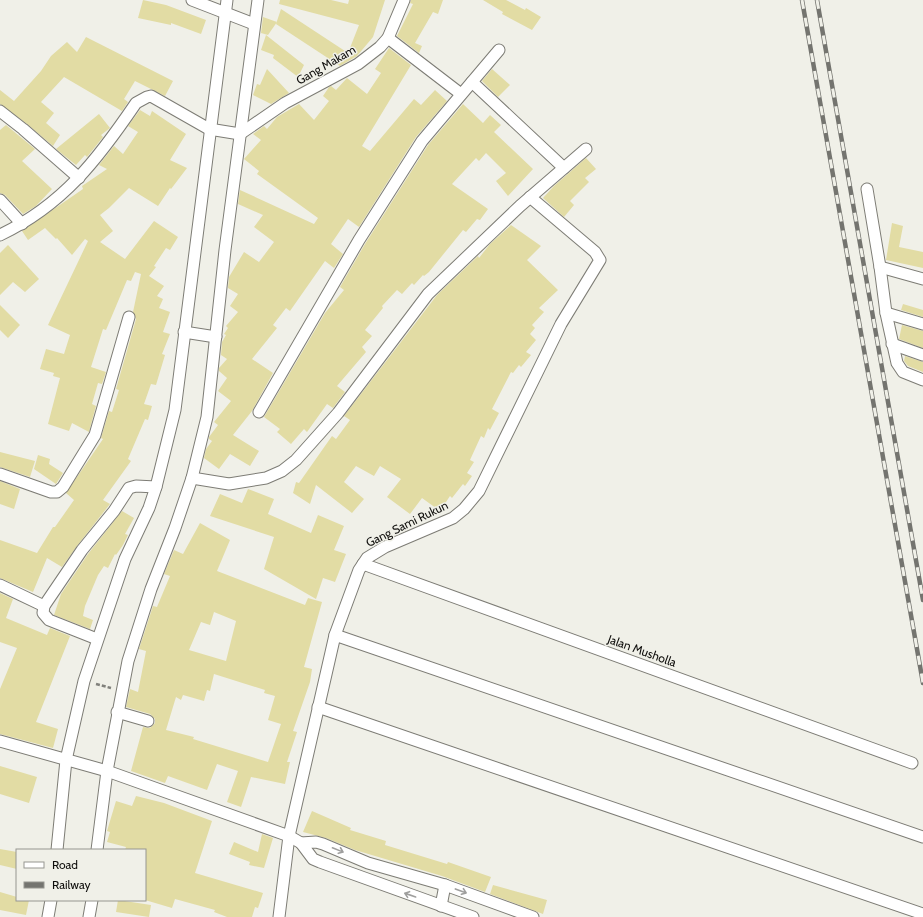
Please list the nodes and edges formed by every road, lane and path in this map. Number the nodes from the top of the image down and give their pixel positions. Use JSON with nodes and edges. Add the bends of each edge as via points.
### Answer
{"nodes":[{"id":1,"x":192,"y":0,"type":"edge"},
{"id":2,"x":227,"y":0,"type":"edge"},
{"id":3,"x":258,"y":0,"type":"edge"},
{"id":4,"x":404,"y":0,"type":"edge"},
{"id":5,"x":227,"y":14,"type":"junction"},
{"id":6,"x":251,"y":23,"type":"junction"},
{"id":7,"x":388,"y":38,"type":"junction"},
{"id":8,"x":499,"y":50,"type":"dead end"},
{"id":9,"x":472,"y":82,"type":"junction"},
{"id":10,"x":461,"y":94,"type":"junction"},
{"id":11,"x":0,"y":111,"type":"edge"},
{"id":12,"x":212,"y":130,"type":"junction"},
{"id":13,"x":235,"y":133,"type":"junction"},
{"id":14,"x":586,"y":149,"type":"dead end"},
{"id":15,"x":564,"y":168,"type":"junction"},
{"id":16,"x":79,"y":178,"type":"junction"},
{"id":17,"x":866,"y":189,"type":"dead end"},
{"id":18,"x":530,"y":197,"type":"junction"},
{"id":19,"x":0,"y":200,"type":"edge"},
{"id":20,"x":22,"y":224,"type":"junction"},
{"id":21,"x":0,"y":235,"type":"edge"},
{"id":22,"x":880,"y":267,"type":"junction"},
{"id":23,"x":923,"y":279,"type":"edge"},
{"id":24,"x":886,"y":313,"type":"junction"},
{"id":25,"x":129,"y":317,"type":"dead end"},
{"id":26,"x":923,"y":324,"type":"edge"},
{"id":27,"x":200,"y":334,"type":"junction"},
{"id":28,"x":892,"y":344,"type":"junction"},
{"id":29,"x":923,"y":355,"type":"edge"},
{"id":30,"x":923,"y":380,"type":"edge"},
{"id":31,"x":259,"y":412,"type":"dead end"},
{"id":32,"x":0,"y":474,"type":"edge"},
{"id":33,"x":192,"y":478,"type":"junction"},
{"id":34,"x":156,"y":487,"type":"junction"},
{"id":35,"x":363,"y":564,"type":"junction"},
{"id":36,"x":0,"y":585,"type":"edge"},
{"id":37,"x":44,"y":606,"type":"junction"},
{"id":38,"x":335,"y":635,"type":"junction"},
{"id":39,"x":96,"y":639,"type":"junction"},
{"id":40,"x":91,"y":682,"type":"dead end"},
{"id":41,"x":111,"y":688,"type":"dead end"},
{"id":42,"x":318,"y":707,"type":"junction"},
{"id":43,"x":117,"y":712,"type":"junction"},
{"id":44,"x":148,"y":720,"type":"dead end"},
{"id":45,"x":0,"y":741,"type":"edge"},
{"id":46,"x":71,"y":761,"type":"junction"},
{"id":47,"x":912,"y":763,"type":"dead end"},
{"id":48,"x":104,"y":770,"type":"junction"},
{"id":49,"x":289,"y":836,"type":"junction"},
{"id":50,"x":923,"y":837,"type":"edge"},
{"id":51,"x":301,"y":843,"type":"junction"},
{"id":52,"x":57,"y":849,"type":"edge"},
{"id":53,"x":97,"y":849,"type":"edge"},
{"id":54,"x":445,"y":886,"type":"junction"},
{"id":55,"x":51,"y":901,"type":"edge"},
{"id":56,"x":92,"y":901,"type":"edge"},
{"id":57,"x":441,"y":906,"type":"junction"},
{"id":58,"x":923,"y":914,"type":"edge"},
{"id":59,"x":48,"y":917,"type":"edge"},
{"id":60,"x":90,"y":917,"type":"edge"},
{"id":61,"x":279,"y":917,"type":"edge"},
{"id":62,"x":473,"y":917,"type":"edge"},
{"id":63,"x":533,"y":917,"type":"edge"}],
"edges":[{"from":1,"to":5,"type":"street"},
{"from":2,"to":5,"type":"street"},
{"from":3,"to":6,"type":"street"},
{"from":4,"to":7,"type":"street","name":"Gang Makam"},
{"from":5,"to":6,"type":"street"},
{"from":5,"to":12,"type":"street"},
{"from":6,"to":13,"type":"street"},
{"from":7,"to":10,"type":"street"},
{"from":7,"to":13,"type":"street","name":"Gang Makam","via":[[358,64]]},
{"from":8,"to":9,"type":"street"},
{"from":9,"to":10,"type":"street"},
{"from":9,"to":15,"type":"street"},
{"from":10,"to":31,"type":"street","via":[[422,141],[359,240]]},
{"from":11,"to":16,"type":"street"},
{"from":12,"to":13,"type":"street"},
{"from":12,"to":16,"type":"street","via":[[147,96],[136,103]]},
{"from":12,"to":27,"type":"street"},
{"from":13,"to":27,"type":"street"},
{"from":14,"to":15,"type":"street"},
{"from":15,"to":18,"type":"street"},
{"from":16,"to":20,"type":"street","via":[[62,195]]},
{"from":17,"to":22,"type":"street"},
{"from":18,"to":33,"type":"street","via":[[428,294],[338,413],[296,460],[282,471],[266,478],[229,484]]},
{"from":18,"to":35,"type":"street","name":"Gang Sami Rukun","via":[[595,252],[600,260],[562,324],[479,491],[453,518],[384,547],[367,558]]},
{"from":19,"to":20,"type":"street"},
{"from":20,"to":21,"type":"street"},
{"from":22,"to":23,"type":"street"},
{"from":22,"to":24,"type":"street"},
{"from":24,"to":26,"type":"street"},
{"from":24,"to":28,"type":"street"},
{"from":25,"to":32,"type":"street","via":[[95,435],[64,487],[57,492],[51,492]]},
{"from":27,"to":33,"type":"street","via":[[207,417]]},
{"from":27,"to":34,"type":"street","via":[[175,410]]},
{"from":28,"to":29,"type":"street"},
{"from":28,"to":30,"type":"street","via":[[897,363],[903,372]]},
{"from":33,"to":43,"type":"street","via":[[146,604],[128,661]]},
{"from":34,"to":37,"type":"street","via":[[129,488]]},
{"from":34,"to":39,"type":"street","via":[[125,559]]},
{"from":35,"to":38,"type":"street","name":"Gang Sami Rukun"},
{"from":35,"to":47,"type":"street","name":"Jalan Musholla"},
{"from":36,"to":37,"type":"street"},
{"from":37,"to":39,"type":"street","via":[[43,613],[49,620]]},
{"from":38,"to":42,"type":"street","name":"Gang Sami Rukun"},
{"from":38,"to":50,"type":"street"},
{"from":39,"to":46,"type":"street","via":[[84,681]]},
{"from":40,"to":41,"type":"path"},
{"from":42,"to":49,"type":"street","name":"Gang Sami Rukun"},
{"from":42,"to":58,"type":"street"},
{"from":43,"to":44,"type":"street"},
{"from":43,"to":48,"type":"street"},
{"from":45,"to":46,"type":"street"},
{"from":46,"to":48,"type":"street"},
{"from":46,"to":52,"type":"street"},
{"from":48,"to":49,"type":"street"},
{"from":48,"to":53,"type":"street"},
{"from":49,"to":51,"type":"street"},
{"from":49,"to":61,"type":"street","name":"Gang Sami Rukun"},
{"from":51,"to":54,"type":"street","one_way":true,"via":[[323,844],[368,863]]},
{"from":57,"to":51,"type":"street","one_way":true,"via":[[320,862],[308,854]]},
{"from":54,"to":57,"type":"street"},
{"from":54,"to":63,"type":"street","one_way":true},
{"from":55,"to":59,"type":"street"},
{"from":56,"to":60,"type":"street"},
{"from":57,"to":62,"type":"street"}]}
